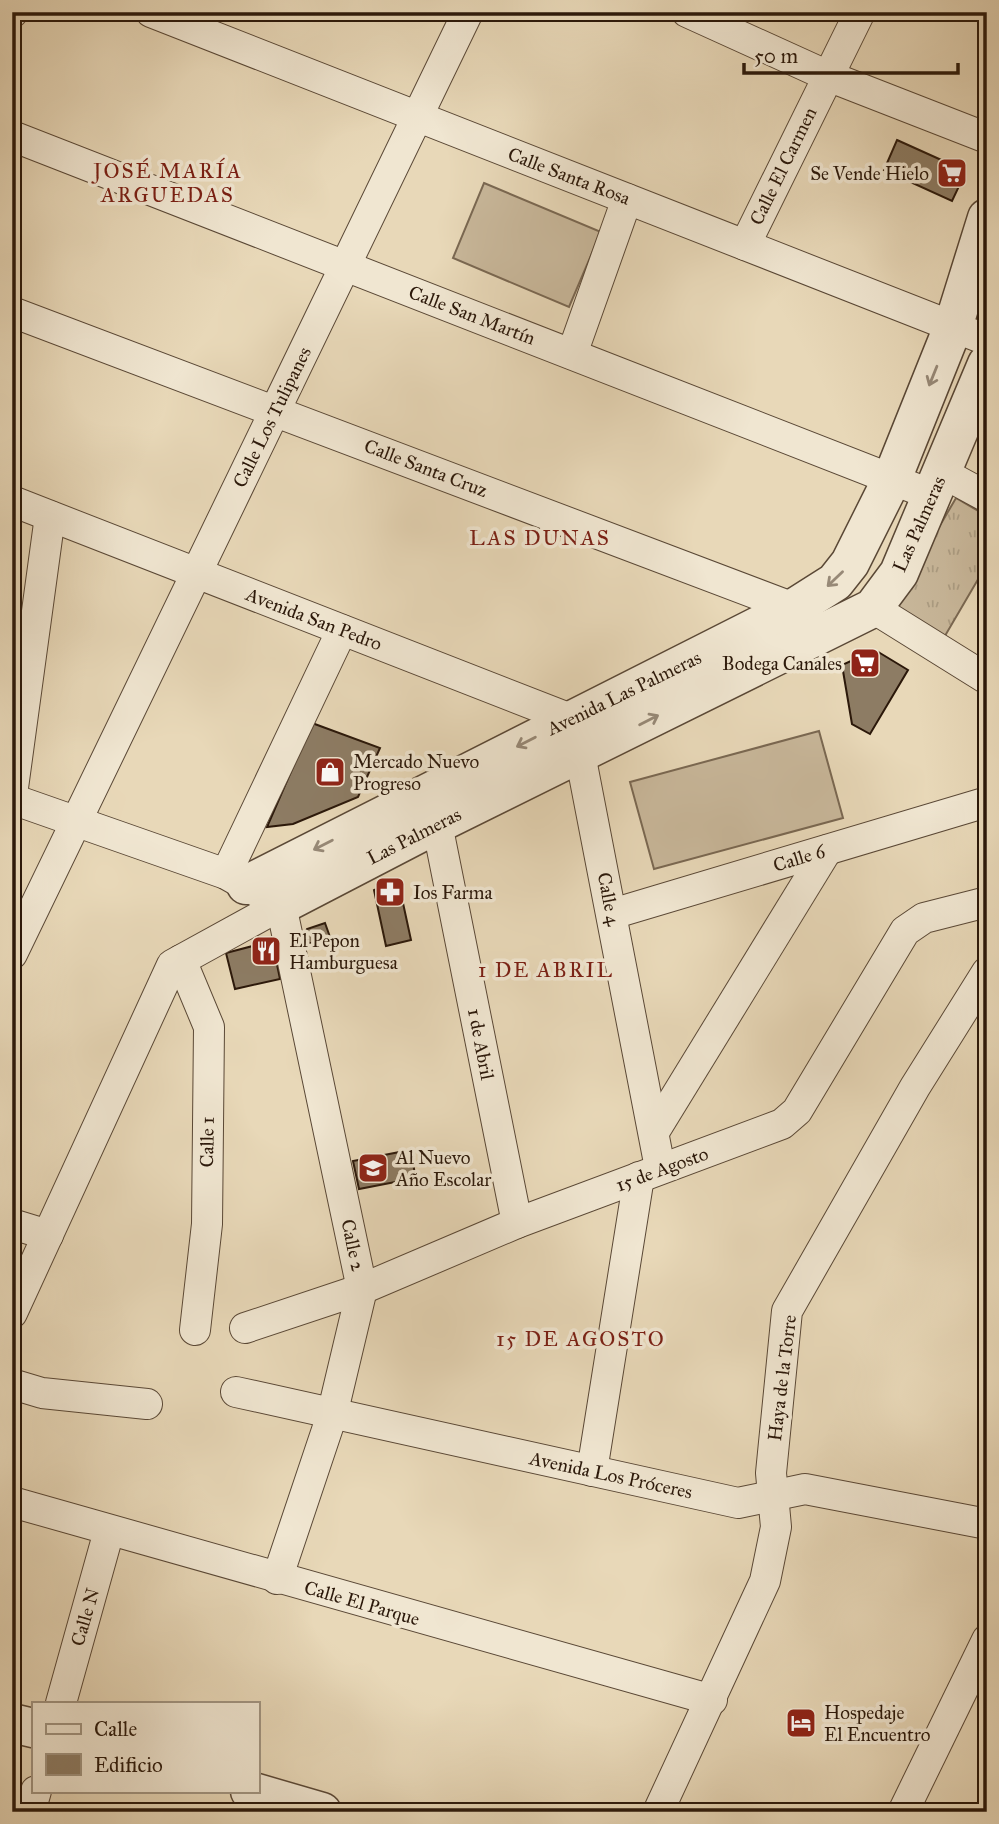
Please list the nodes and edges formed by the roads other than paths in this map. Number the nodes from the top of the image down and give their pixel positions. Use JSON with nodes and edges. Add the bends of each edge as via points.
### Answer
{"nodes":[{"id":1,"x":151,"y":12,"type":"edge"},
{"id":2,"x":468,"y":12,"type":"edge"},
{"id":3,"x":687,"y":12,"type":"edge"},
{"id":4,"x":860,"y":12,"type":"edge"},
{"id":5,"x":828,"y":76,"type":"junction"},
{"id":6,"x":416,"y":116,"type":"junction"},
{"id":7,"x":12,"y":136,"type":"edge"},
{"id":8,"x":987,"y":138,"type":"edge"},
{"id":9,"x":626,"y":199,"type":"junction"},
{"id":10,"x":987,"y":218,"type":"edge"},
{"id":11,"x":745,"y":245,"type":"junction"},
{"id":12,"x":345,"y":266,"type":"junction"},
{"id":13,"x":12,"y":312,"type":"edge"},
{"id":14,"x":970,"y":334,"type":"edge"},
{"id":15,"x":572,"y":354,"type":"junction"},
{"id":16,"x":987,"y":364,"type":"edge"},
{"id":17,"x":275,"y":410,"type":"junction"},
{"id":18,"x":892,"y":479,"type":"junction"},
{"id":19,"x":937,"y":483,"type":"junction"},
{"id":20,"x":987,"y":497,"type":"edge"},
{"id":21,"x":12,"y":501,"type":"edge"},
{"id":22,"x":50,"y":516,"type":"junction"},
{"id":23,"x":196,"y":572,"type":"junction"},
{"id":24,"x":794,"y":608,"type":"junction"},
{"id":25,"x":873,"y":608,"type":"junction"},
{"id":26,"x":839,"y":625,"type":"junction"},
{"id":27,"x":342,"y":630,"type":"junction"},
{"id":28,"x":987,"y":679,"type":"edge"},
{"id":29,"x":576,"y":736,"type":"junction"},
{"id":30,"x":12,"y":797,"type":"edge"},
{"id":31,"x":987,"y":803,"type":"edge"},
{"id":32,"x":75,"y":821,"type":"junction"},
{"id":33,"x":437,"y":824,"type":"junction"},
{"id":34,"x":827,"y":850,"type":"junction"},
{"id":35,"x":236,"y":880,"type":"junction"},
{"id":36,"x":987,"y":902,"type":"edge"},
{"id":37,"x":282,"y":905,"type":"junction"},
{"id":38,"x":612,"y":914,"type":"junction"},
{"id":39,"x":12,"y":954,"type":"edge"},
{"id":40,"x":181,"y":960,"type":"junction"},
{"id":41,"x":987,"y":972,"type":"edge"},
{"id":42,"x":654,"y":1132,"type":"junction"},
{"id":43,"x":650,"y":1173,"type":"junction"},
{"id":44,"x":517,"y":1223,"type":"junction"},
{"id":45,"x":12,"y":1224,"type":"edge"},
{"id":46,"x":48,"y":1235,"type":"junction"},
{"id":47,"x":362,"y":1289,"type":"junction"},
{"id":48,"x":12,"y":1313,"type":"edge"},
{"id":49,"x":245,"y":1328,"type":"dead end"},
{"id":50,"x":195,"y":1330,"type":"dead end"},
{"id":51,"x":12,"y":1384,"type":"edge"},
{"id":52,"x":236,"y":1392,"type":"dead end"},
{"id":53,"x":147,"y":1404,"type":"dead end"},
{"id":54,"x":332,"y":1415,"type":"junction"},
{"id":55,"x":592,"y":1471,"type":"junction"},
{"id":56,"x":773,"y":1495,"type":"junction"},
{"id":57,"x":12,"y":1502,"type":"edge"},
{"id":58,"x":987,"y":1524,"type":"edge"},
{"id":59,"x":110,"y":1531,"type":"junction"},
{"id":60,"x":277,"y":1579,"type":"junction"},
{"id":61,"x":987,"y":1640,"type":"edge"},
{"id":62,"x":712,"y":1700,"type":"junction"},
{"id":63,"x":61,"y":1702,"type":"edge"},
{"id":64,"x":12,"y":1723,"type":"edge"},
{"id":65,"x":32,"y":1728,"type":"edge"},
{"id":66,"x":36,"y":1792,"type":"edge"},
{"id":67,"x":253,"y":1792,"type":"edge"},
{"id":68,"x":30,"y":1812,"type":"edge"},
{"id":69,"x":322,"y":1812,"type":"edge"},
{"id":70,"x":657,"y":1812,"type":"edge"},
{"id":71,"x":902,"y":1812,"type":"edge"}],
"edges":[{"from":1,"to":6,"type":"street","name":"Calle Santa Rosa"},
{"from":2,"to":6,"type":"street","name":"Calle Los Tulipanes"},
{"from":3,"to":5,"type":"street"},
{"from":4,"to":5,"type":"street","name":"Calle El Carmen"},
{"from":5,"to":8,"type":"street"},
{"from":5,"to":11,"type":"street","name":"Calle El Carmen"},
{"from":6,"to":9,"type":"street","name":"Calle Santa Rosa"},
{"from":6,"to":12,"type":"street","name":"Calle Los Tulipanes"},
{"from":7,"to":12,"type":"street","name":"Calle San Martín"},
{"from":9,"to":11,"type":"street","name":"Calle Santa Rosa"},
{"from":9,"to":15,"type":"street"},
{"from":10,"to":14,"type":"street","name":"Avenida Las Palmeras"},
{"from":11,"to":14,"type":"street","name":"Calle Santa Rosa"},
{"from":12,"to":15,"type":"street","name":"Calle San Martín"},
{"from":12,"to":17,"type":"street","name":"Calle Los Tulipanes"},
{"from":13,"to":17,"type":"street","name":"Calle Santa Cruz"},
{"from":14,"to":18,"type":"street","name":"Avenida Las Palmeras","one_way":true},
{"from":15,"to":18,"type":"street","name":"Calle San Martín"},
{"from":16,"to":19,"type":"street","name":"Las Palmeras"},
{"from":17,"to":23,"type":"street","name":"Calle Los Tulipanes"},
{"from":17,"to":24,"type":"street","name":"Calle Santa Cruz"},
{"from":18,"to":19,"type":"street","name":"Calle San Martín"},
{"from":18,"to":24,"type":"street","name":"Avenida Las Palmeras","one_way":true,"via":[[850,563],[835,582]]},
{"from":19,"to":20,"type":"street","name":"Calle San Martín"},
{"from":19,"to":25,"type":"street","name":"Las Palmeras","via":[[900,573]]},
{"from":21,"to":22,"type":"street","name":"Avenida San Pedro"},
{"from":22,"to":23,"type":"street","name":"Avenida San Pedro"},
{"from":22,"to":30,"type":"street"},
{"from":23,"to":27,"type":"street","name":"Avenida San Pedro"},
{"from":23,"to":32,"type":"street","name":"Calle Los Tulipanes"},
{"from":24,"to":26,"type":"street","name":"Calle Santa Cruz"},
{"from":24,"to":29,"type":"street","name":"Avenida Las Palmeras"},
{"from":25,"to":26,"type":"street","name":"Las Palmeras"},
{"from":25,"to":28,"type":"street"},
{"from":29,"to":26,"type":"street","name":"Las Palmeras","one_way":true,"via":[[616,736]]},
{"from":27,"to":29,"type":"street","name":"Avenida San Pedro"},
{"from":27,"to":35,"type":"street"},
{"from":29,"to":33,"type":"street","name":"Las Palmeras"},
{"from":29,"to":35,"type":"street","name":"Avenida Las Palmeras","one_way":true},
{"from":29,"to":38,"type":"street","name":"Calle 4"},
{"from":30,"to":32,"type":"street"},
{"from":31,"to":34,"type":"street","name":"Calle 6"},
{"from":32,"to":35,"type":"street"},
{"from":32,"to":39,"type":"street","name":"Calle Los Tulipanes"},
{"from":33,"to":37,"type":"street","name":"Las Palmeras"},
{"from":33,"to":44,"type":"street","name":"1 de Abril"},
{"from":34,"to":38,"type":"street","name":"Calle 6"},
{"from":34,"to":42,"type":"street"},
{"from":35,"to":37,"type":"street"},
{"from":36,"to":43,"type":"street","name":"15 de Agosto","via":[[924,918],[905,931],[797,1111],[782,1124]]},
{"from":37,"to":40,"type":"street","name":"Las Palmeras"},
{"from":37,"to":47,"type":"street","name":"Calle 2"},
{"from":38,"to":42,"type":"street","name":"Calle 4"},
{"from":40,"to":46,"type":"street","name":"Las Palmeras","via":[[172,965]]},
{"from":40,"to":50,"type":"street","name":"Calle 1","via":[[209,1027],[206,1224]]},
{"from":41,"to":56,"type":"street","name":"Haya de la Torre","via":[[915,1087],[788,1311],[771,1473]]},
{"from":42,"to":43,"type":"street","name":"Calle 4"},
{"from":43,"to":44,"type":"street","name":"15 de Agosto"},
{"from":43,"to":55,"type":"street","name":"Calle 4"},
{"from":44,"to":47,"type":"street","name":"15 de Agosto"},
{"from":45,"to":46,"type":"street"},
{"from":46,"to":48,"type":"street","name":"Las Palmeras"},
{"from":47,"to":49,"type":"street","name":"15 de Agosto"},
{"from":47,"to":54,"type":"street","name":"Calle 2"},
{"from":51,"to":53,"type":"street","via":[[42,1393]]},
{"from":52,"to":54,"type":"street","name":"Avenida Los Próceres"},
{"from":54,"to":55,"type":"street","name":"Avenida Los Próceres"},
{"from":54,"to":60,"type":"street","name":"Calle 2"},
{"from":55,"to":56,"type":"street","name":"Avenida Los Próceres","via":[[738,1503]]},
{"from":56,"to":58,"type":"street","name":"Avenida Los Próceres","via":[[805,1489]]},
{"from":56,"to":62,"type":"street","name":"Haya de la Torre","via":[[776,1527],[765,1581]]},
{"from":57,"to":59,"type":"street","name":"Calle El Parque"},
{"from":59,"to":60,"type":"street","name":"Calle El Parque"},
{"from":59,"to":63,"type":"street","name":"Calle N"},
{"from":60,"to":62,"type":"street","name":"Calle El Parque"},
{"from":61,"to":71,"type":"street"},
{"from":62,"to":70,"type":"street","name":"Haya de la Torre"},
{"from":64,"to":65,"type":"street"},
{"from":66,"to":68,"type":"street"},
{"from":67,"to":69,"type":"street"}]}
